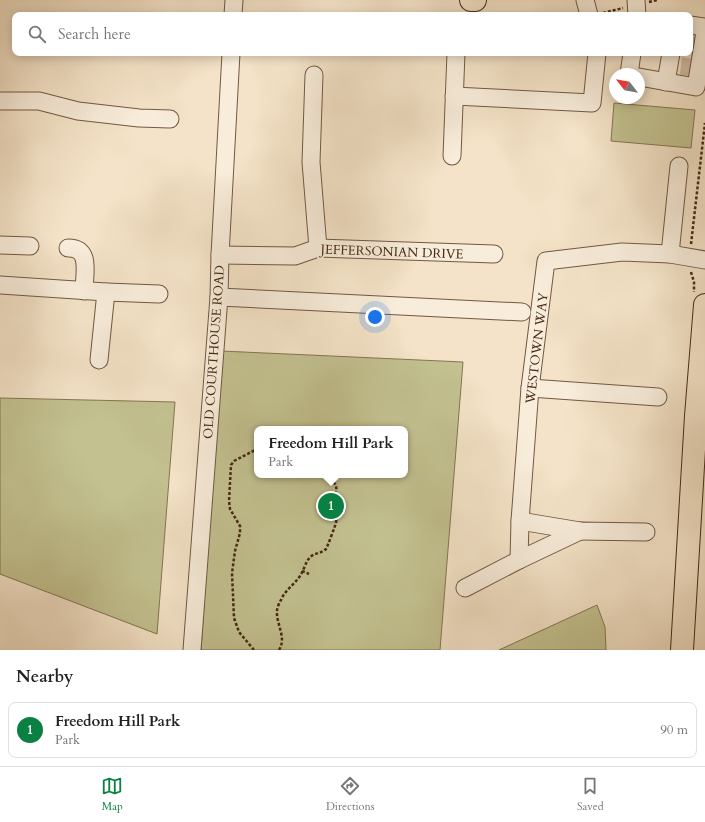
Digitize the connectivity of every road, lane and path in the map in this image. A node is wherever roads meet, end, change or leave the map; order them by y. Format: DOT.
graph roads {
  1 [pos="234,0"];
  2 [pos="471,0"];
  3 [pos="475,0"];
  4 [pos="585,0"];
  5 [pos="636,0"];
  6 [pos="233,12"];
  7 [pos="588,12"];
  8 [pos="637,12"];
  9 [pos="693,28"];
  10 [pos="704,38"];
  11 [pos="231,56"];
  12 [pos="456,56"];
  13 [pos="597,56"];
  14 [pos="632,56"];
  15 [pos="630,68"];
  16 [pos="688,69"];
  17 [pos="314,75"];
  18 [pos="645,78"];
  19 [pos="666,82"];
  20 [pos="454,96"];
  21 [pos="0,100"];
  22 [pos="170,119"];
  23 [pos="705,123"];
  24 [pos="452,156"];
  25 [pos="679,166"];
  26 [pos="0,245"];
  27 [pos="30,246"];
  28 [pos="691,246"];
  29 [pos="68,248"];
  30 [pos="318,248"];
  31 [pos="494,254"];
  32 [pos="670,254"];
  33 [pos="220,255"];
  34 [pos="705,260"];
  35 [pos="0,285"];
  36 [pos="84,291"];
  37 [pos="106,292"];
  38 [pos="159,294"];
  39 [pos="219,297"];
  40 [pos="705,305"];
  41 [pos="522,312"];
  42 [pos="100,360"];
  43 [pos="530,388"];
  44 [pos="658,397"];
  45 [pos="254,451"];
  46 [pos="331,478"];
  47 [pos="520,521"];
  48 [pos="580,531"];
  49 [pos="646,532"];
  50 [pos="519,560"];
  51 [pos="302,571"];
  52 [pos="309,574"];
  53 [pos="465,588"];
  54 [pos="192,650"];
  55 [pos="254,650"];
  56 [pos="279,650"];
  57 [pos="682,650"];
  1 -- 6 [label="street"];
  2 -- 3 [label="main road"];
  4 -- 7 [label="street"];
  5 -- 8 [label="street"];
  9 -- 10 [label="street"];
  10 -- 16 [label="street"];
  11 -- 33 [label="street, OLD COURTHOUSE ROAD"];
  12 -- 20 [label="street"];
  13 -- 20 [label="street"];
  14 -- 15 [label="street"];
  16 -- 19 [label="street"];
  16 -- 19 [label="street"];
  17 -- 30 [label="street"];
  18 -- 19 [label="street"];
  20 -- 24 [label="street"];
  21 -- 22 [label="street"];
  23 -- 28 [label="path"];
  25 -- 32 [label="street"];
  26 -- 27 [label="street"];
  29 -- 36 [label="street"];
  30 -- 31 [label="street, JEFFERSONIAN DRIVE"];
  30 -- 33 [label="street, JEFFERSONIAN DRIVE"];
  32 -- 34 [label="street, WESTOWN WAY"];
  32 -- 43 [label="street, WESTOWN WAY"];
  33 -- 39 [label="street, OLD COURTHOUSE ROAD"];
  35 -- 36 [label="street"];
  36 -- 37 [label="street"];
  37 -- 38 [label="street"];
  37 -- 42 [label="street"];
  39 -- 41 [label="street"];
  39 -- 54 [label="street, OLD COURTHOUSE ROAD"];
  40 -- 57 [label="main road"];
  43 -- 44 [label="street"];
  43 -- 47 [label="street, WESTOWN WAY"];
  45 -- 55 [label="path"];
  46 -- 51 [label="path"];
  47 -- 48 [label="street"];
  47 -- 50 [label="street, WESTOWN WAY"];
  48 -- 49 [label="street"];
  48 -- 50 [label="street"];
  50 -- 53 [label="street"];
  51 -- 52 [label="path"];
  51 -- 56 [label="path"];
}
